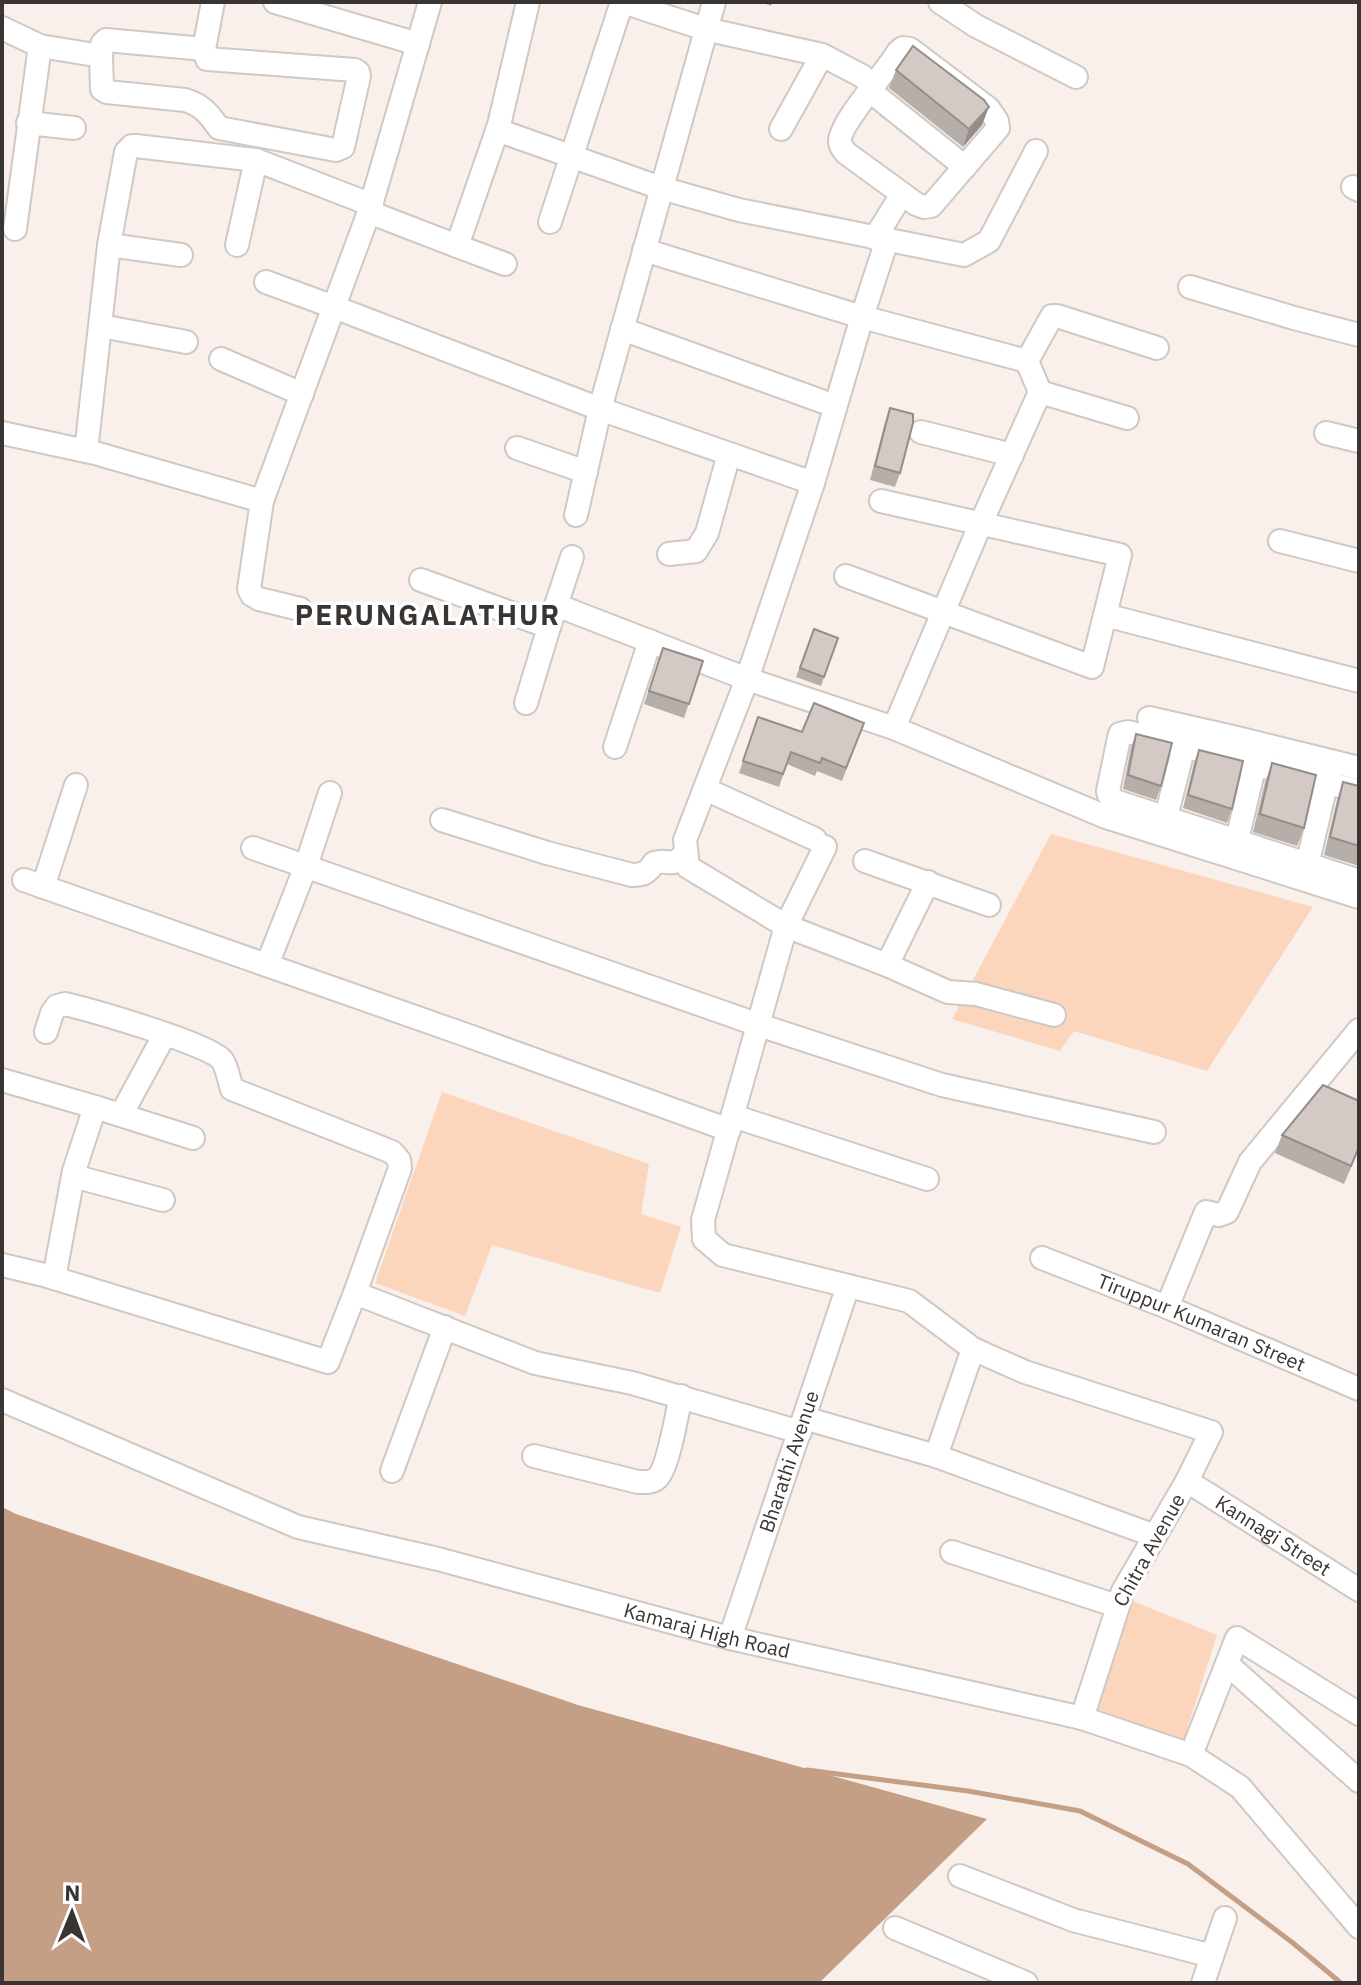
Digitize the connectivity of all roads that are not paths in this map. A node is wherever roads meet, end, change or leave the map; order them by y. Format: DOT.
graph roads {
  1 [pos="213,2"];
  2 [pos="275,2"];
  3 [pos="430,2"];
  4 [pos="528,2"];
  5 [pos="623,2"];
  6 [pos="714,2"];
  7 [pos="940,2"];
  8 [pos="2,28"];
  9 [pos="705,29"];
  10 [pos="418,44"];
  11 [pos="40,46"];
  12 [pos="204,49"];
  13 [pos="822,55"];
  14 [pos="101,56"];
  15 [pos="1076,77"];
  16 [pos="871,88"];
  17 [pos="28,123"];
  18 [pos="74,128"];
  19 [pos="781,129"];
  20 [pos="497,130"];
  21 [pos="1036,151"];
  22 [pos="572,156"];
  23 [pos="256,160"];
  24 [pos="965,167"];
  25 [pos="661,188"];
  26 [pos="902,194"];
  27 [pos="370,209"];
  28 [pos="550,222"];
  29 [pos="15,229"];
  30 [pos="881,239"];
  31 [pos="109,245"];
  32 [pos="237,245"];
  33 [pos="457,246"];
  34 [pos="644,250"];
  35 [pos="181,255"];
  36 [pos="505,264"];
  37 [pos="266,282"];
  38 [pos="1190,287"];
  39 [pos="334,307"];
  40 [pos="862,317"];
  41 [pos="101,326"];
  42 [pos="622,329"];
  43 [pos="1359,335"];
  44 [pos="186,342"];
  45 [pos="1157,348"];
  46 [pos="221,359"];
  47 [pos="1027,361"];
  48 [pos="1040,392"];
  49 [pos="302,394"];
  50 [pos="835,406"];
  51 [pos="600,409"];
  52 [pos="1127,418"];
  53 [pos="921,432"];
  54 [pos="2,433"];
  55 [pos="1326,433"];
  56 [pos="1359,441"];
  57 [pos="517,448"];
  58 [pos="86,451"];
  59 [pos="729,454"];
  60 [pos="1012,455"];
  61 [pos="586,472"];
  62 [pos="813,483"];
  63 [pos="262,501"];
  64 [pos="881,501"];
  65 [pos="576,515"];
  66 [pos="981,523"];
  67 [pos="1280,541"];
  68 [pos="669,554"];
  69 [pos="572,557"];
  70 [pos="1359,561"];
  71 [pos="846,576"];
  72 [pos="421,580"];
  73 [pos="300,609"];
  74 [pos="942,612"];
  75 [pos="1105,615"];
  76 [pos="553,616"];
  77 [pos="650,641"];
  78 [pos="747,679"];
  79 [pos="1359,681"];
  80 [pos="526,703"];
  81 [pos="1149,718"];
  82 [pos="894,728"];
  83 [pos="1184,746"];
  84 [pos="615,747"];
  85 [pos="1255,764"];
  86 [pos="1359,768"];
  87 [pos="1329,772"];
  88 [pos="76,785"];
  89 [pos="705,789"];
  90 [pos="1359,791"];
  91 [pos="330,793"];
  92 [pos="442,820"];
  93 [pos="1162,826"];
  94 [pos="1237,840"];
  95 [pos="253,848"];
  96 [pos="686,852"];
  97 [pos="865,861"];
  98 [pos="306,866"];
  99 [pos="1305,872"];
  100 [pos="1359,881"];
  101 [pos="928,882"];
  102 [pos="1359,897"];
  103 [pos="989,905"];
  104 [pos="786,926"];
  105 [pos="267,965"];
  106 [pos="887,965"];
  107 [pos="1054,1015"];
  108 [pos="759,1025"];
  109 [pos="1359,1030"];
  110 [pos="46,1032"];
  111 [pos="165,1034"];
  112 [pos="2,1080"];
  113 [pos="95,1107"];
  114 [pos="121,1115"];
  115 [pos="731,1123"];
  116 [pos="1154,1132"];
  117 [pos="193,1138"];
  118 [pos="73,1176"];
  119 [pos="927,1179"];
  120 [pos="163,1200"];
  121 [pos="1042,1258"];
  122 [pos="2,1265"];
  123 [pos="54,1278"];
  124 [pos="848,1286"];
  125 [pos="355,1293"];
  126 [pos="1167,1307"];
  127 [pos="445,1327"];
  128 [pos="973,1349"];
  129 [pos="1359,1389"];
  130 [pos="681,1396"];
  131 [pos="2,1400"];
  132 [pos="802,1425"];
  133 [pos="534,1456"];
  134 [pos="936,1456"];
  135 [pos="392,1471"];
  136 [pos="1187,1481"];
  137 [pos="1155,1536"];
  138 [pos="952,1552"];
  139 [pos="1359,1590"];
  140 [pos="1117,1606"];
  141 [pos="730,1638"];
  142 [pos="1227,1664"];
  143 [pos="1359,1714"];
  144 [pos="1082,1718"];
  145 [pos="1191,1755"];
  146 [pos="1359,1781"];
  147 [pos="960,1876"];
  148 [pos="1225,1918"];
  149 [pos="1359,1927"];
  150 [pos="895,1928"];
  151 [pos="1212,1956"];
  152 [pos="1026,1983"];
  153 [pos="1203,1983"];
  1 -- 12 [label="street"];
  2 -- 10 [label="street"];
  3 -- 10 [label="street"];
  4 -- 20 [label="street"];
  5 -- 9 [label="street"];
  5 -- 22 [label="street"];
  6 -- 9 [label="street"];
  7 -- 15 [label="street"];
  8 -- 11 [label="street"];
  9 -- 13 [label="street"];
  9 -- 25 [label="street"];
  10 -- 27 [label="street"];
  11 -- 14 [label="street"];
  11 -- 17 [label="street"];
  12 -- 14 [label="street"];
  12 -- 14 [label="street"];
  13 -- 16 [label="street"];
  13 -- 19 [label="street"];
  16 -- 24 [label="street"];
  16 -- 24 [label="street"];
  16 -- 26 [label="street"];
  17 -- 18 [label="street"];
  17 -- 29 [label="street"];
  20 -- 22 [label="street"];
  20 -- 33 [label="street"];
  21 -- 30 [label="street"];
  22 -- 25 [label="street"];
  22 -- 28 [label="street"];
  23 -- 27 [label="street"];
  23 -- 31 [label="street"];
  23 -- 32 [label="street"];
  24 -- 26 [label="street"];
  25 -- 30 [label="street"];
  25 -- 34 [label="street"];
  26 -- 30 [label="street"];
  27 -- 33 [label="street"];
  27 -- 39 [label="street"];
  30 -- 40 [label="street"];
  31 -- 35 [label="street"];
  31 -- 41 [label="street"];
  33 -- 36 [label="street"];
  34 -- 40 [label="street"];
  34 -- 42 [label="street"];
  37 -- 39 [label="street"];
  38 -- 43 [label="street"];
  39 -- 49 [label="street"];
  39 -- 51 [label="street"];
  40 -- 47 [label="street"];
  40 -- 50 [label="street"];
  41 -- 44 [label="street"];
  41 -- 58 [label="street"];
  42 -- 50 [label="street"];
  42 -- 51 [label="street"];
  45 -- 47 [label="street"];
  46 -- 49 [label="street"];
  47 -- 48 [label="street"];
  48 -- 52 [label="street"];
  48 -- 60 [label="street"];
  49 -- 63 [label="street"];
  50 -- 62 [label="street"];
  51 -- 59 [label="street"];
  51 -- 61 [label="street"];
  53 -- 60 [label="street"];
  54 -- 58 [label="street"];
  55 -- 56 [label="street"];
  57 -- 61 [label="street"];
  58 -- 63 [label="street"];
  59 -- 62 [label="street"];
  59 -- 68 [label="street"];
  60 -- 66 [label="street"];
  61 -- 65 [label="street"];
  62 -- 78 [label="street"];
  63 -- 73 [label="street"];
  64 -- 66 [label="street"];
  66 -- 74 [label="street"];
  66 -- 75 [label="street"];
  67 -- 70 [label="street"];
  69 -- 76 [label="street"];
  71 -- 74 [label="street"];
  72 -- 76 [label="street"];
  74 -- 75 [label="street"];
  74 -- 82 [label="street"];
  75 -- 79 [label="street"];
  76 -- 77 [label="street"];
  76 -- 80 [label="street"];
  77 -- 78 [label="street"];
  77 -- 84 [label="street"];
  78 -- 82 [label="street"];
  78 -- 89 [label="street"];
  81 -- 87 [label="street"];
  82 -- 93 [label="street"];
  83 -- 85 [label="street"];
  83 -- 93 [label="street"];
  83 -- 93 [label="street"];
  85 -- 87 [label="street"];
  85 -- 94 [label="street"];
  86 -- 87 [label="street"];
  87 -- 90 [label="street"];
  87 -- 99 [label="street"];
  88 -- 105 [label="street"];
  89 -- 96 [label="street"];
  89 -- 104 [label="street"];
  91 -- 98 [label="street"];
  92 -- 96 [label="street"];
  93 -- 94 [label="street"];
  93 -- 99 [label="street"];
  94 -- 99 [label="street"];
  95 -- 98 [label="street"];
  96 -- 104 [label="street"];
  97 -- 101 [label="street"];
  98 -- 105 [label="street"];
  98 -- 108 [label="street"];
  99 -- 100 [label="street"];
  99 -- 102 [label="street"];
  101 -- 103 [label="street"];
  101 -- 106 [label="street"];
  104 -- 106 [label="street"];
  104 -- 108 [label="street"];
  105 -- 115 [label="street"];
  106 -- 107 [label="street"];
  108 -- 115 [label="street"];
  108 -- 116 [label="street"];
  109 -- 126 [label="street"];
  110 -- 111 [label="street"];
  111 -- 114 [label="street"];
  111 -- 125 [label="street"];
  112 -- 113 [label="street"];
  113 -- 114 [label="street"];
  113 -- 118 [label="street"];
  114 -- 117 [label="street"];
  115 -- 119 [label="street"];
  115 -- 124 [label="street"];
  118 -- 120 [label="street"];
  118 -- 123 [label="street"];
  121 -- 126 [label="street, Tiruppur Kumaran Street"];
  122 -- 123 [label="street"];
  123 -- 125 [label="street"];
  124 -- 128 [label="street"];
  124 -- 132 [label="street, Bharathi Avenue"];
  125 -- 127 [label="street"];
  126 -- 129 [label="street, Tiruppur Kumaran Street"];
  127 -- 130 [label="street"];
  127 -- 135 [label="street"];
  128 -- 134 [label="street"];
  128 -- 136 [label="street, Chitra Avenue"];
  130 -- 132 [label="street"];
  130 -- 133 [label="street"];
  131 -- 141 [label="street, Kamaraj High Road"];
  132 -- 134 [label="street"];
  132 -- 141 [label="street, Bharathi Avenue"];
  134 -- 137 [label="street"];
  136 -- 137 [label="street, Chitra Avenue"];
  136 -- 139 [label="street, Kannagi Street"];
  137 -- 140 [label="street, Chitra Avenue"];
  138 -- 140 [label="street"];
  140 -- 144 [label="street, Chitra Avenue"];
  141 -- 144 [label="street, Kamaraj High Road"];
  142 -- 143 [label="street"];
  142 -- 145 [label="street"];
  142 -- 146 [label="street"];
  144 -- 145 [label="street, Kamaraj High Road"];
  145 -- 149 [label="street, Kamaraj High Road"];
  147 -- 151 [label="street"];
  148 -- 151 [label="street"];
  150 -- 152 [label="street"];
  151 -- 153 [label="street"];
}
